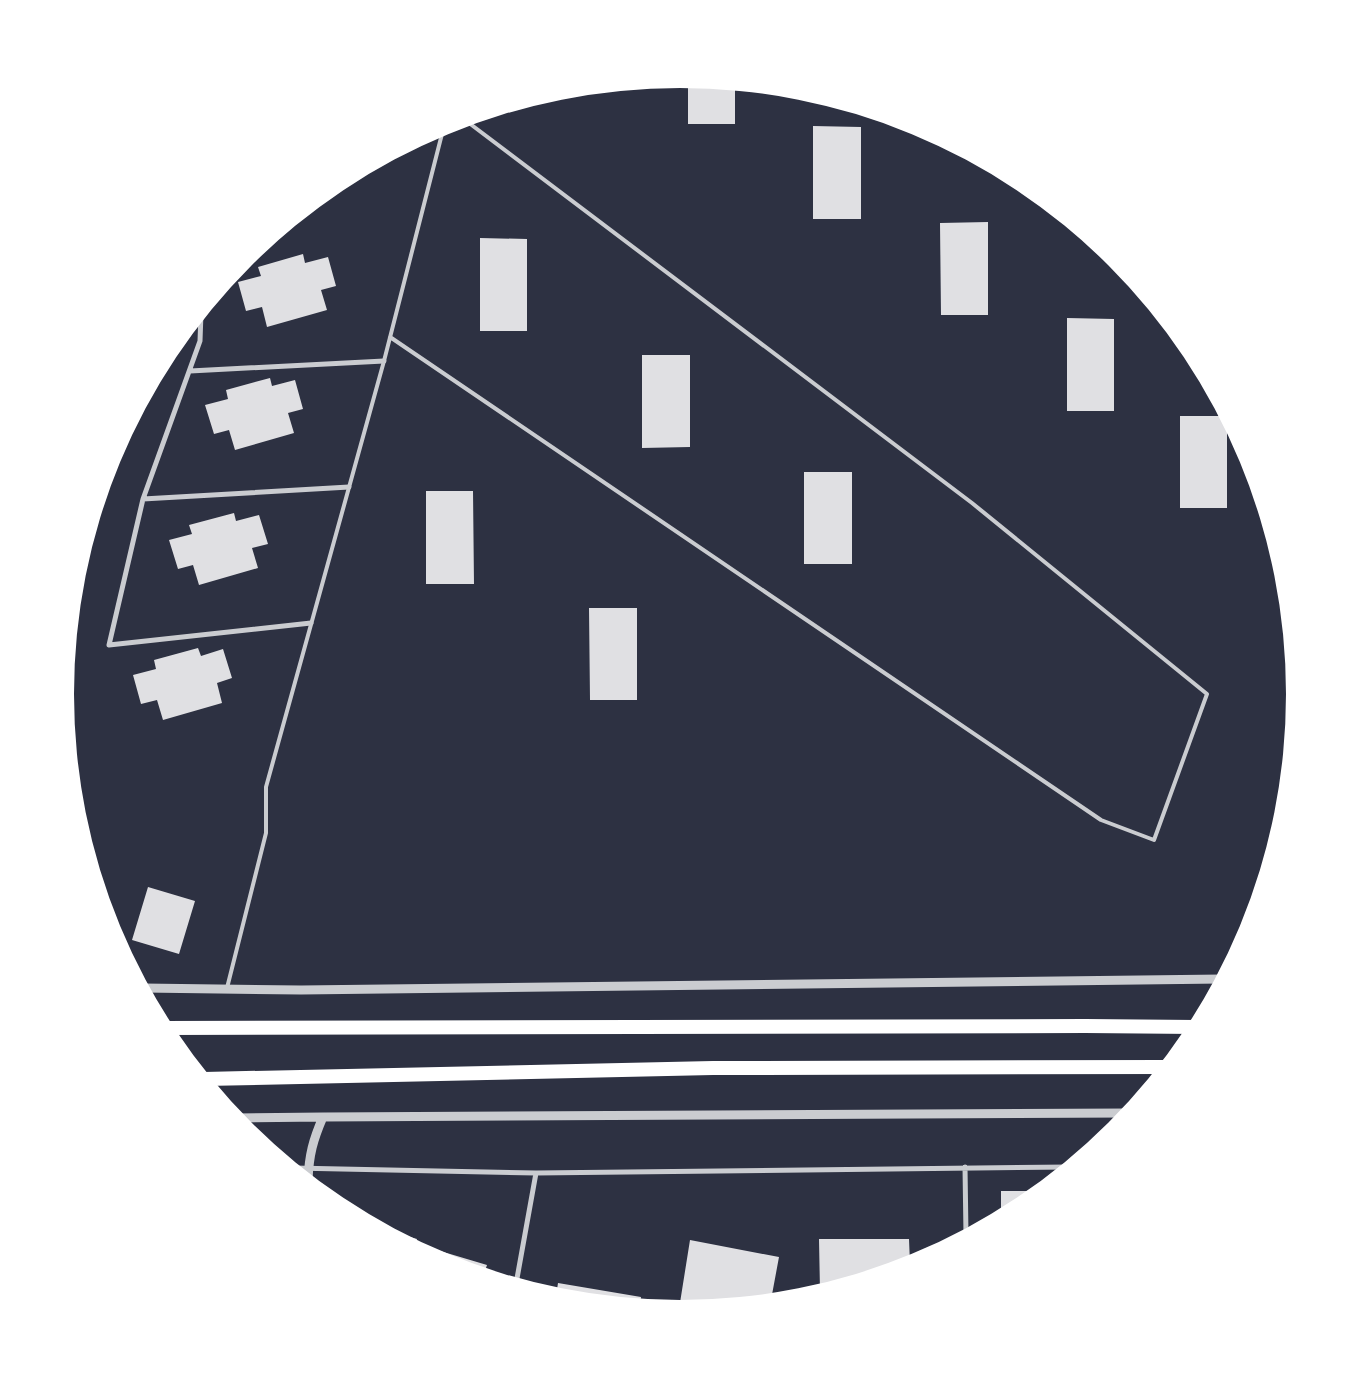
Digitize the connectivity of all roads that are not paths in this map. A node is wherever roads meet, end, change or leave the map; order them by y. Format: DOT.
graph roads {
  1 [pos="472,125"];
  2 [pos="441,137"];
  3 [pos="201,323"];
  4 [pos="390,338"];
  5 [pos="384,361"];
  6 [pos="190,370"];
  7 [pos="349,487"];
  8 [pos="143,499"];
  9 [pos="311,623"];
  10 [pos="1215,979"];
  11 [pos="150,988"];
  12 [pos="226,989"];
  13 [pos="1187,1027"];
  14 [pos="174,1028"];
  15 [pos="1158,1067"];
  16 [pos="212,1079"];
  17 [pos="1118,1113"];
  18 [pos="323,1116"];
  19 [pos="246,1118"];
  20 [pos="1060,1166"];
  21 [pos="302,1167"];
  22 [pos="308,1167"];
  23 [pos="965,1167"];
  24 [pos="308,1173"];
  25 [pos="536,1173"];
  26 [pos="966,1228"];
  27 [pos="517,1278"];
  1 -- 4 [label="lane"];
  2 -- 4 [label="lane"];
  3 -- 6 [label="street"];
  4 -- 5 [label="lane"];
  5 -- 6 [label="street"];
  5 -- 7 [label="lane"];
  6 -- 8 [label="street"];
  7 -- 8 [label="street"];
  7 -- 9 [label="lane"];
  8 -- 9 [label="street"];
  9 -- 12 [label="lane"];
  10 -- 12 [label="street"];
  11 -- 12 [label="street"];
  13 -- 14 [label="highway"];
  15 -- 16 [label="highway"];
  17 -- 18 [label="street"];
  18 -- 19 [label="street"];
  18 -- 22 [label="street"];
  20 -- 23 [label="street"];
  21 -- 22 [label="street"];
  22 -- 24 [label="street"];
  22 -- 25 [label="street"];
  23 -- 25 [label="street"];
  23 -- 26 [label="street"];
  25 -- 27 [label="street"];
}
